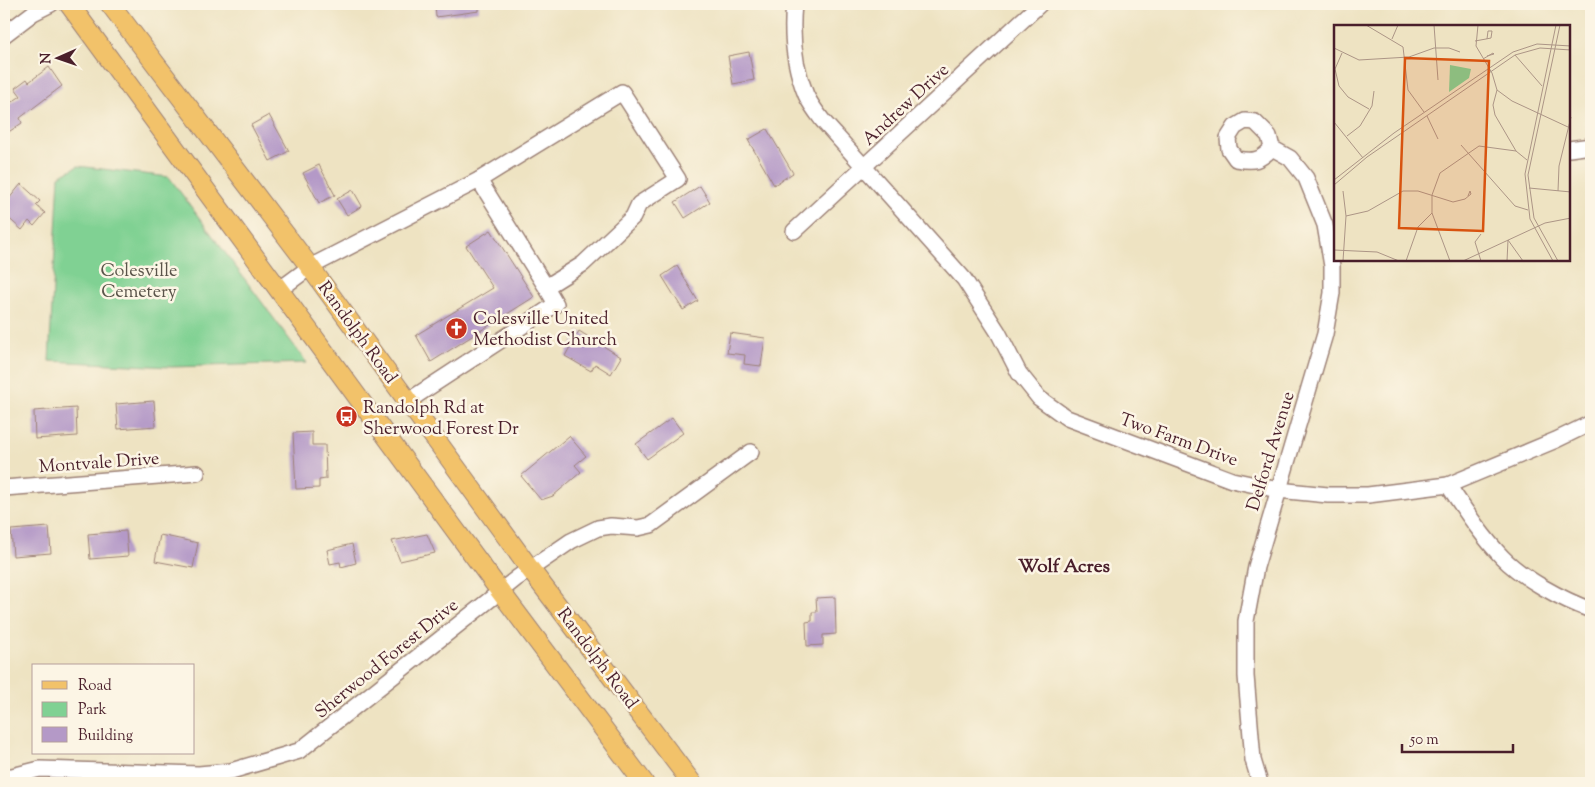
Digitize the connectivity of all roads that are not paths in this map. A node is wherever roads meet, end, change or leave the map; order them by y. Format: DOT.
graph roads {
  1 [pos="52,4"];
  2 [pos="69,4"];
  3 [pos="110,4"];
  4 [pos="794,4"];
  5 [pos="1040,4"];
  6 [pos="4,35"];
  7 [pos="1591,146"];
  8 [pos="1272,148"];
  9 [pos="1570,149"];
  10 [pos="864,168"];
  11 [pos="479,180"];
  12 [pos="794,231"];
  13 [pos="310,267"];
  14 [pos="546,287"];
  15 [pos="279,290"];
  16 [pos="408,401"];
  17 [pos="1591,423"];
  18 [pos="751,452"];
  19 [pos="196,473"];
  20 [pos="1448,485"];
  21 [pos="4,488"];
  22 [pos="1278,490"];
  23 [pos="530,569"];
  24 [pos="500,591"];
  25 [pos="1591,610"];
  26 [pos="4,778"];
  27 [pos="644,783"];
  28 [pos="692,783"];
  29 [pos="1260,783"];
  1 -- 6 [label="street"];
  2 -- 15 [label="main road"];
  3 -- 13 [label="main road, Randolph Road"];
  4 -- 10 [label="street, Two Farm Drive"];
  5 -- 10 [label="street, Andrew Drive"];
  7 -- 9 [label="street"];
  8 -- 22 [label="street, Delford Avenue"];
  10 -- 12 [label="street, Andrew Drive"];
  10 -- 22 [label="street, Two Farm Drive"];
  11 -- 13 [label="street"];
  11 -- 14 [label="street"];
  11 -- 14 [label="street"];
  13 -- 15 [label="street"];
  13 -- 16 [label="main road, Randolph Road"];
  14 -- 16 [label="street"];
  15 -- 24 [label="main road"];
  16 -- 23 [label="main road, Randolph Road"];
  17 -- 20 [label="street, Two Farm Drive"];
  18 -- 23 [label="street, Sherwood Forest Drive"];
  19 -- 21 [label="street, Montvale Drive"];
  20 -- 22 [label="street, Two Farm Drive"];
  20 -- 25 [label="street"];
  22 -- 29 [label="street, Delford Avenue"];
  23 -- 24 [label="street, Sherwood Forest Drive"];
  23 -- 28 [label="main road, Randolph Road"];
  24 -- 26 [label="street, Sherwood Forest Drive"];
  24 -- 27 [label="main road"];
}
